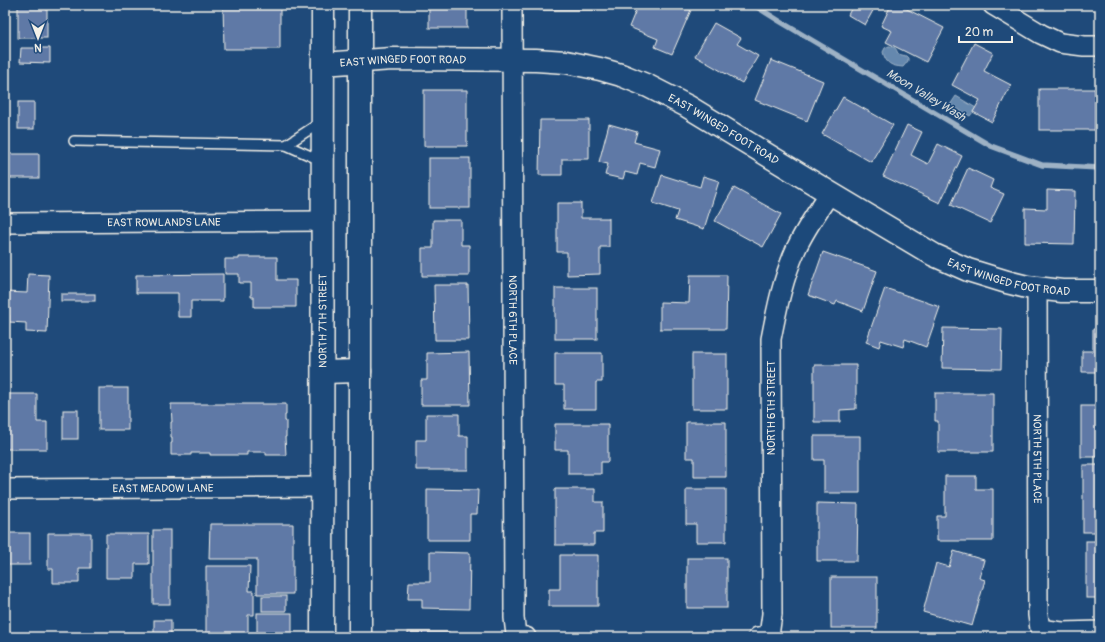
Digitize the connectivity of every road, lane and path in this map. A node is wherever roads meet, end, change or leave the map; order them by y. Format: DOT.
graph roads {
  1 [pos="323,5"];
  2 [pos="360,5"];
  3 [pos="512,5"];
  4 [pos="993,5"];
  5 [pos="1100,46"];
  6 [pos="512,59"];
  7 [pos="360,62"];
  8 [pos="323,64"];
  9 [pos="322,121"];
  10 [pos="74,142"];
  11 [pos="286,145"];
  12 [pos="322,161"];
  13 [pos="830,193"];
  14 [pos="322,221"];
  15 [pos="5,223"];
  16 [pos="1037,288"];
  17 [pos="1100,291"];
  18 [pos="360,371"];
  19 [pos="323,372"];
  20 [pos="322,487"];
  21 [pos="5,490"];
  22 [pos="1100,631"];
  23 [pos="521,636"];
  24 [pos="322,637"];
  25 [pos="360,637"];
  26 [pos="764,637"];
  1 -- 8 [label="main road, NORTH 7TH STREET"];
  2 -- 7 [label="main road"];
  3 -- 6 [label="street, NORTH 6TH PLACE"];
  4 -- 5 [label="street"];
  6 -- 7 [label="main road, EAST WINGED FOOT ROAD"];
  6 -- 13 [label="main road, EAST WINGED FOOT ROAD"];
  6 -- 23 [label="street, NORTH 6TH PLACE"];
  7 -- 8 [label="main road, EAST WINGED FOOT ROAD"];
  7 -- 18 [label="main road"];
  8 -- 9 [label="main road, NORTH 7TH STREET"];
  9 -- 11 [label="lane"];
  9 -- 12 [label="main road, NORTH 7TH STREET"];
  10 -- 11 [label="lane"];
  11 -- 12 [label="lane"];
  12 -- 14 [label="main road, NORTH 7TH STREET"];
  13 -- 16 [label="main road, EAST WINGED FOOT ROAD"];
  13 -- 26 [label="street, NORTH 6TH STREET"];
  14 -- 15 [label="street, EAST ROWLANDS LANE"];
  14 -- 19 [label="main road, NORTH 7TH STREET"];
  16 -- 17 [label="main road, EAST WINGED FOOT ROAD"];
  16 -- 22 [label="street, NORTH 5TH PLACE"];
  18 -- 19 [label="main road"];
  18 -- 25 [label="main road"];
  19 -- 20 [label="main road, NORTH 7TH STREET"];
  20 -- 21 [label="street, EAST MEADOW LANE"];
  20 -- 24 [label="main road, NORTH 7TH STREET"];
}
